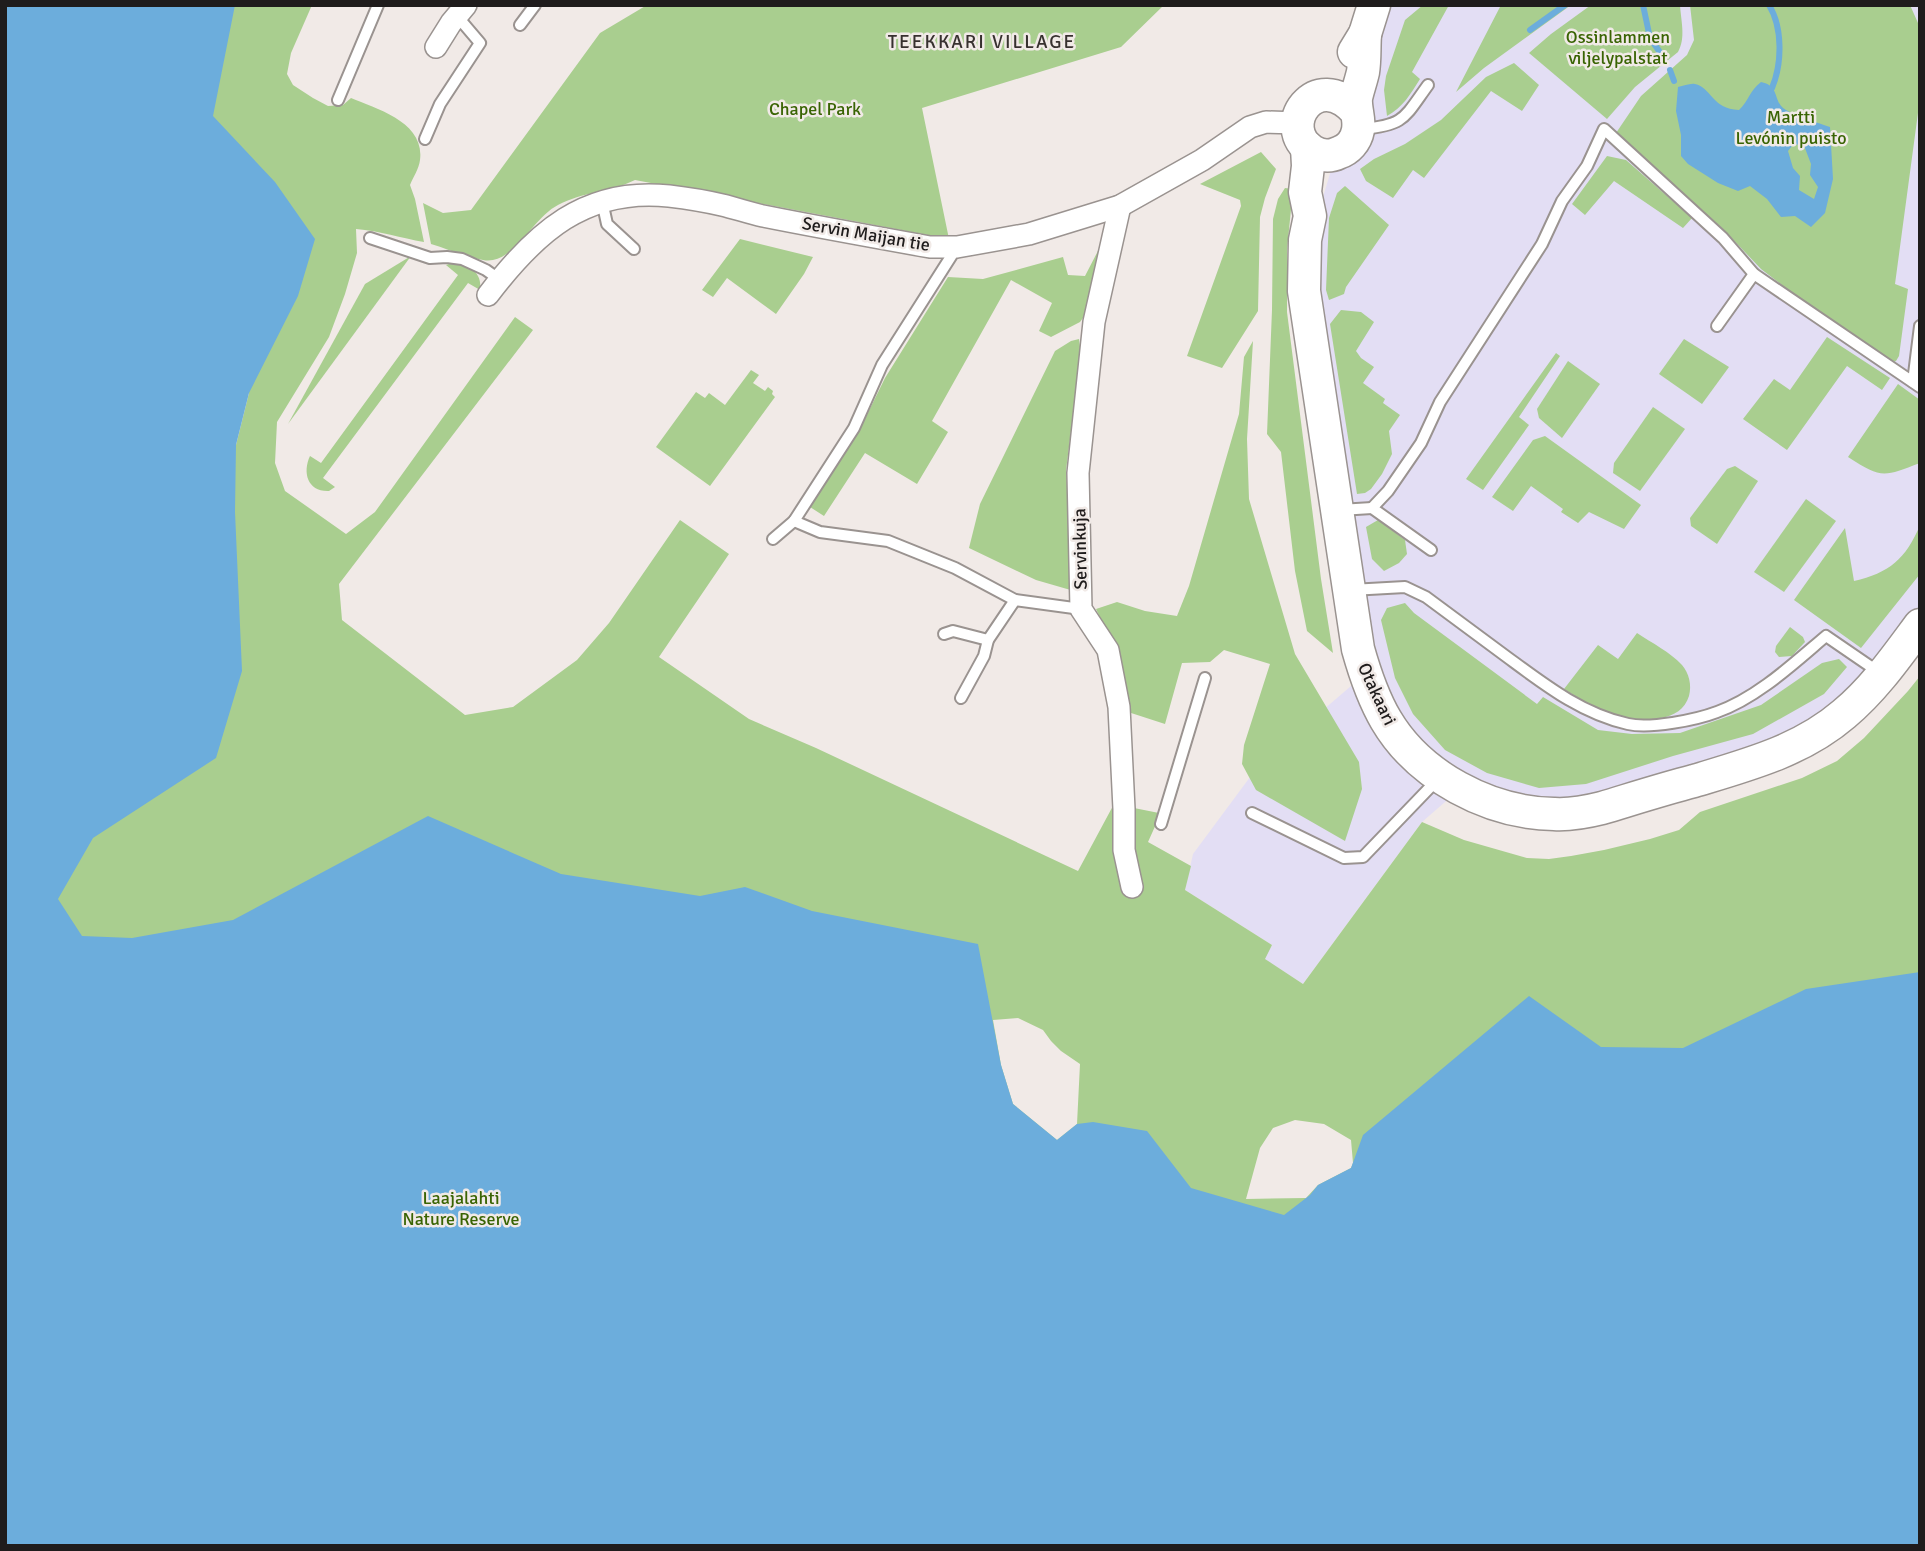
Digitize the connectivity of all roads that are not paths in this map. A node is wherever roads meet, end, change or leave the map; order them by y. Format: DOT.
graph roads {
  1 [pos="379,5"];
  2 [pos="535,5"];
  3 [pos="461,11"];
  4 [pos="1370,20"];
  5 [pos="520,25"];
  6 [pos="436,47"];
  7 [pos="1427,85"];
  8 [pos="1324,95"];
  9 [pos="338,100"];
  10 [pos="1357,120"];
  11 [pos="1302,135"];
  12 [pos="425,139"];
  13 [pos="1338,154"];
  14 [pos="602,201"];
  15 [pos="1120,206"];
  16 [pos="1310,216"];
  17 [pos="370,238"];
  18 [pos="957,247"];
  19 [pos="634,249"];
  20 [pos="1754,274"];
  21 [pos="494,287"];
  22 [pos="1717,326"];
  23 [pos="1920,326"];
  24 [pos="1916,385"];
  25 [pos="1372,508"];
  26 [pos="1337,510"];
  27 [pos="794,520"];
  28 [pos="773,539"];
  29 [pos="1432,550"];
  30 [pos="1348,590"];
  31 [pos="1016,600"];
  32 [pos="1081,609"];
  33 [pos="1920,625"];
  34 [pos="944,634"];
  35 [pos="988,640"];
  36 [pos="1882,675"];
  37 [pos="1205,678"];
  38 [pos="961,698"];
  39 [pos="1441,777"];
  40 [pos="1252,813"];
  41 [pos="1161,824"];
  42 [pos="1132,887"];
  1 -- 9 [label="lane"];
  2 -- 5 [label="lane"];
  3 -- 6 [label="street"];
  3 -- 12 [label="lane"];
  4 -- 8 [label="street"];
  4 -- 10 [label="street"];
  7 -- 10 [label="lane"];
  8 -- 10 [label="street"];
  8 -- 11 [label="street"];
  10 -- 13 [label="street"];
  11 -- 13 [label="street"];
  11 -- 15 [label="street, Servin Maijan tie"];
  11 -- 16 [label="street, Otakaari"];
  13 -- 16 [label="street, Otakaari"];
  14 -- 18 [label="street, Servin Maijan tie"];
  14 -- 19 [label="lane"];
  14 -- 21 [label="street, Servin Maijan tie"];
  15 -- 18 [label="street, Servin Maijan tie"];
  15 -- 32 [label="street, Servinkuja"];
  16 -- 26 [label="street, Otakaari"];
  17 -- 21 [label="lane"];
  18 -- 27 [label="lane"];
  20 -- 22 [label="lane"];
  20 -- 24 [label="lane"];
  20 -- 25 [label="lane"];
  23 -- 24 [label="lane"];
  25 -- 26 [label="lane"];
  25 -- 29 [label="lane"];
  26 -- 30 [label="street, Otakaari"];
  27 -- 28 [label="lane"];
  27 -- 31 [label="lane"];
  30 -- 36 [label="lane"];
  30 -- 39 [label="street, Otakaari"];
  31 -- 32 [label="lane"];
  31 -- 35 [label="lane"];
  32 -- 42 [label="street, Servinkuja"];
  33 -- 36 [label="street, Otakaari"];
  34 -- 35 [label="lane"];
  35 -- 38 [label="lane"];
  36 -- 39 [label="street, Otakaari"];
  37 -- 41 [label="lane"];
  39 -- 40 [label="lane"];
}
